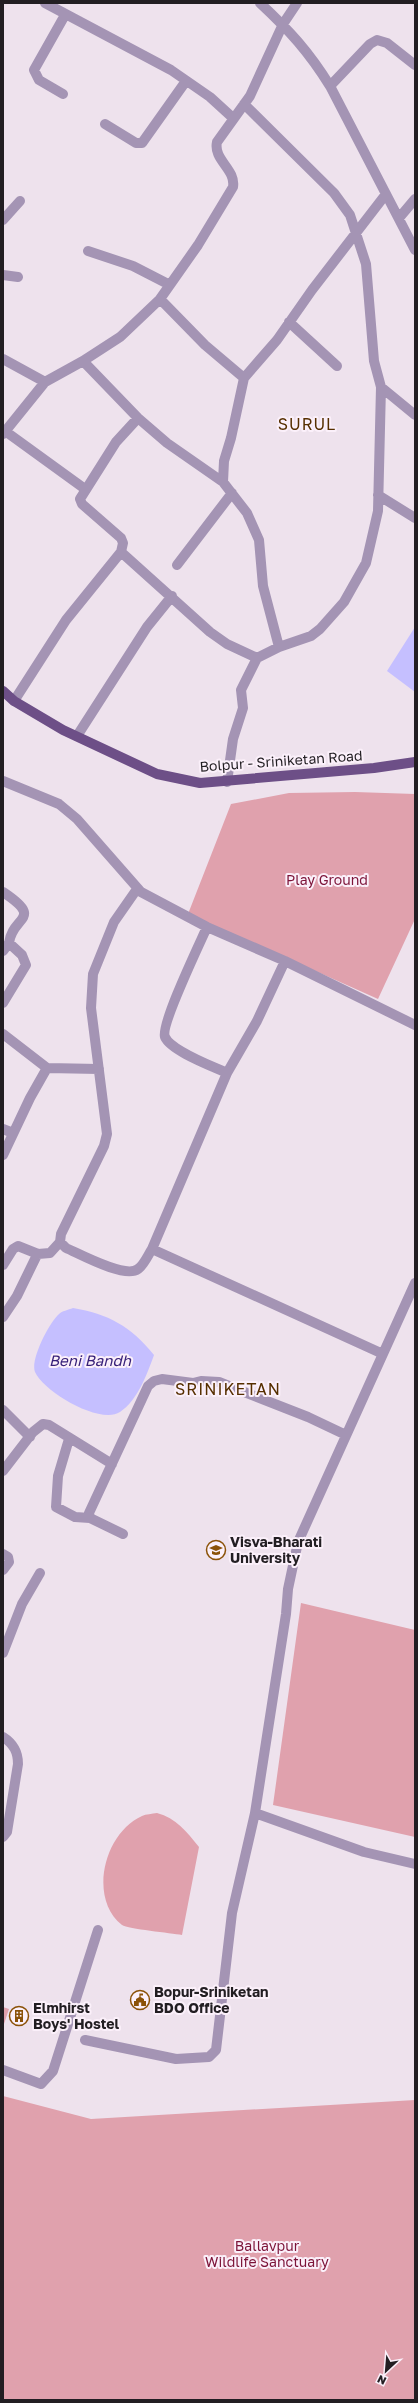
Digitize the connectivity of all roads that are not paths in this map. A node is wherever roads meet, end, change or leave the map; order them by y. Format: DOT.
graph roads {
  1 [pos="45,3"];
  2 [pos="260,3"];
  3 [pos="297,3"];
  4 [pos="65,15"];
  5 [pos="282,24"];
  6 [pos="415,65"];
  7 [pos="186,81"];
  8 [pos="330,86"];
  9 [pos="63,94"];
  10 [pos="244,104"];
  11 [pos="233,118"];
  12 [pos="105,124"];
  13 [pos="386,194"];
  14 [pos="415,199"];
  15 [pos="20,200"];
  16 [pos="399,218"];
  17 [pos="3,220"];
  18 [pos="357,230"];
  19 [pos="415,250"];
  20 [pos="88,251"];
  21 [pos="3,275"];
  22 [pos="18,276"];
  23 [pos="170,285"];
  24 [pos="160,299"];
  25 [pos="290,322"];
  26 [pos="3,359"];
  27 [pos="83,361"];
  28 [pos="337,366"];
  29 [pos="244,378"];
  30 [pos="45,382"];
  31 [pos="381,387"];
  32 [pos="415,415"];
  33 [pos="138,418"];
  34 [pos="4,433"];
  35 [pos="223,482"];
  36 [pos="86,489"];
  37 [pos="232,494"];
  38 [pos="378,495"];
  39 [pos="415,518"];
  40 [pos="121,552"];
  41 [pos="177,565"];
  42 [pos="172,596"];
  43 [pos="279,647"];
  44 [pos="257,658"];
  45 [pos="3,691"];
  46 [pos="14,701"];
  47 [pos="77,736"];
  48 [pos="415,762"];
  49 [pos="3,781"];
  50 [pos="227,782"];
  51 [pos="137,889"];
  52 [pos="3,892"];
  53 [pos="207,927"];
  54 [pos="6,947"];
  55 [pos="284,961"];
  56 [pos="3,1003"];
  57 [pos="415,1025"];
  58 [pos="3,1034"];
  59 [pos="47,1068"];
  60 [pos="99,1069"];
  61 [pos="227,1074"];
  62 [pos="3,1129"];
  63 [pos="13,1133"];
  64 [pos="3,1155"];
  65 [pos="60,1242"];
  66 [pos="152,1249"];
  67 [pos="38,1254"];
  68 [pos="3,1265"];
  69 [pos="415,1283"];
  70 [pos="3,1317"];
  71 [pos="383,1354"];
  72 [pos="3,1410"];
  73 [pos="346,1435"];
  74 [pos="30,1437"];
  75 [pos="69,1439"];
  76 [pos="112,1464"];
  77 [pos="3,1471"];
  78 [pos="90,1518"];
  79 [pos="123,1534"];
  80 [pos="3,1554"];
  81 [pos="3,1570"];
  82 [pos="40,1573"];
  83 [pos="3,1653"];
  84 [pos="3,1737"];
  85 [pos="255,1813"];
  86 [pos="3,1837"];
  87 [pos="415,1864"];
  88 [pos="98,1930"];
  89 [pos="84,2040"];
  90 [pos="3,2070"];
  1 -- 4 [label="street"];
  2 -- 5 [label="street"];
  3 -- 5 [label="street"];
  4 -- 7 [label="street"];
  4 -- 9 [label="street"];
  5 -- 8 [label="street"];
  5 -- 10 [label="street"];
  6 -- 8 [label="street"];
  7 -- 11 [label="street"];
  7 -- 12 [label="street"];
  8 -- 13 [label="street"];
  10 -- 11 [label="street"];
  10 -- 18 [label="street"];
  11 -- 23 [label="street"];
  13 -- 16 [label="street"];
  13 -- 18 [label="street"];
  14 -- 16 [label="street"];
  15 -- 17 [label="street"];
  16 -- 19 [label="street"];
  18 -- 25 [label="street"];
  18 -- 31 [label="street"];
  20 -- 23 [label="street"];
  21 -- 22 [label="street"];
  23 -- 24 [label="street"];
  24 -- 27 [label="street"];
  24 -- 29 [label="street"];
  25 -- 28 [label="street"];
  25 -- 29 [label="street"];
  26 -- 30 [label="street"];
  27 -- 30 [label="street"];
  27 -- 33 [label="street"];
  29 -- 35 [label="street"];
  30 -- 34 [label="street"];
  31 -- 32 [label="street"];
  31 -- 38 [label="street"];
  33 -- 35 [label="street"];
  33 -- 36 [label="street"];
  34 -- 36 [label="street"];
  35 -- 37 [label="street"];
  36 -- 40 [label="street"];
  37 -- 41 [label="street"];
  37 -- 43 [label="street"];
  38 -- 39 [label="street"];
  38 -- 43 [label="street"];
  40 -- 42 [label="street"];
  40 -- 46 [label="street"];
  42 -- 44 [label="street"];
  42 -- 47 [label="street"];
  43 -- 44 [label="street"];
  44 -- 50 [label="street"];
  45 -- 46 [label="main road, Bolpur - Sriniketan Road"];
  46 -- 47 [label="main road, Bolpur - Sriniketan Road"];
  47 -- 50 [label="main road, Bolpur - Sriniketan Road"];
  48 -- 50 [label="main road, Bolpur - Sriniketan Road"];
  49 -- 51 [label="street"];
  51 -- 53 [label="street"];
  51 -- 60 [label="street"];
  52 -- 54 [label="street"];
  53 -- 55 [label="street"];
  53 -- 61 [label="street"];
  54 -- 56 [label="street"];
  55 -- 57 [label="street"];
  55 -- 61 [label="street"];
  58 -- 59 [label="street"];
  59 -- 60 [label="street"];
  59 -- 63 [label="street"];
  60 -- 65 [label="street"];
  61 -- 66 [label="street"];
  62 -- 63 [label="street"];
  63 -- 64 [label="street"];
  65 -- 66 [label="street"];
  65 -- 67 [label="street"];
  66 -- 71 [label="street"];
  67 -- 68 [label="street"];
  67 -- 70 [label="street"];
  69 -- 71 [label="street"];
  71 -- 73 [label="street"];
  72 -- 74 [label="street"];
  73 -- 76 [label="street"];
  73 -- 85 [label="street"];
  74 -- 75 [label="street"];
  74 -- 77 [label="street"];
  75 -- 76 [label="street"];
  75 -- 78 [label="street"];
  76 -- 78 [label="street"];
  78 -- 79 [label="street"];
  80 -- 81 [label="street"];
  82 -- 83 [label="street"];
  84 -- 86 [label="street"];
  85 -- 87 [label="street"];
  85 -- 89 [label="street"];
  88 -- 90 [label="street"];
}
